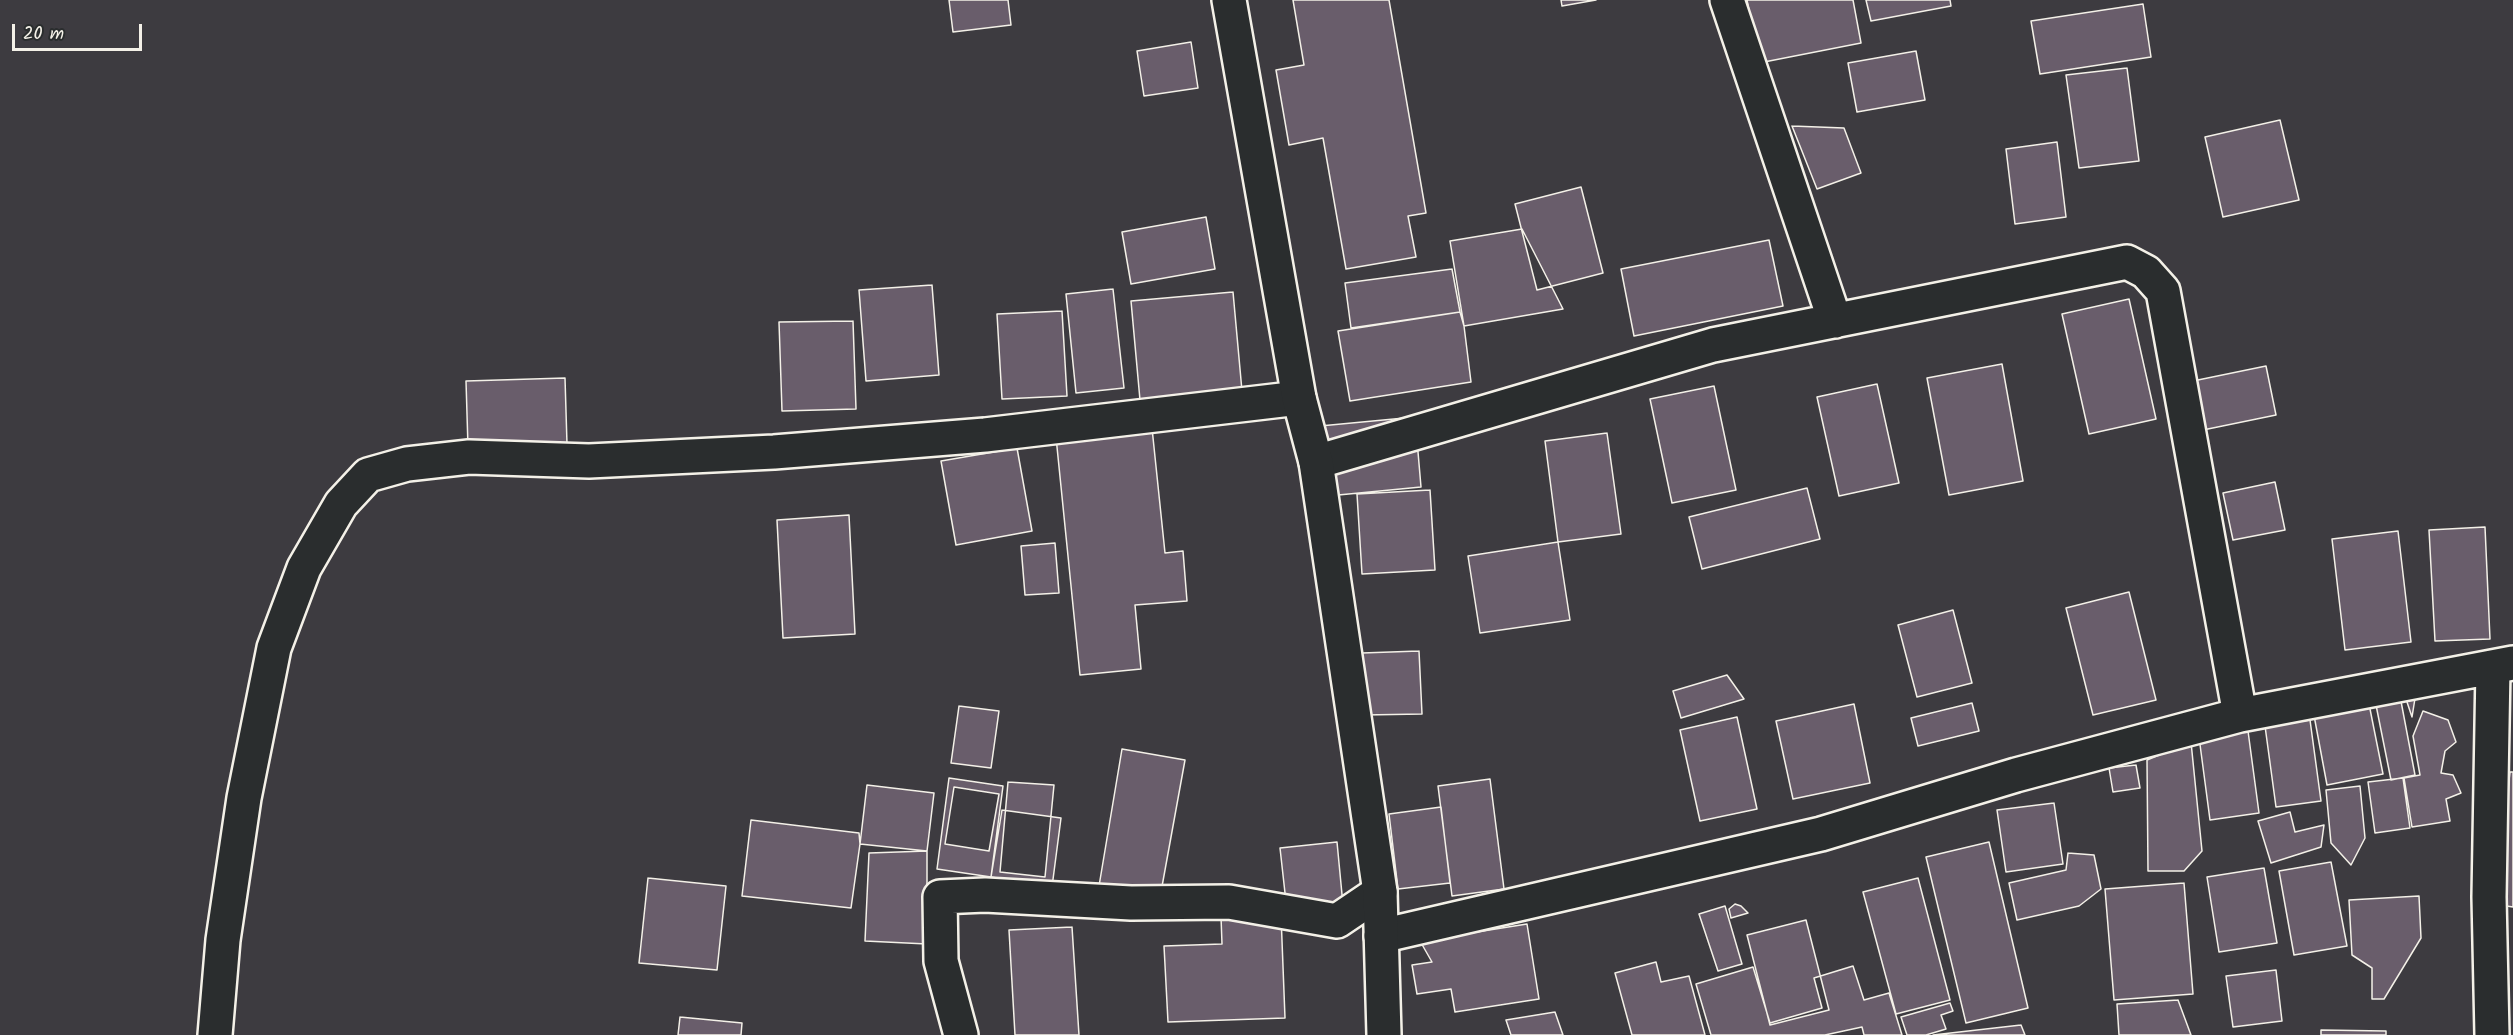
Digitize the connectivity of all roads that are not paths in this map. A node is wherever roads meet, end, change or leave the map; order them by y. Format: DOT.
graph roads {
  1 [pos="1229,0"];
  2 [pos="1726,0"];
  3 [pos="1834,321"];
  4 [pos="1299,398"];
  5 [pos="1316,462"];
  6 [pos="2503,666"];
  7 [pos="2240,715"];
  8 [pos="1380,892"];
  9 [pos="1381,936"];
  10 [pos="215,1035"];
  11 [pos="961,1035"];
  12 [pos="1384,1035"];
  13 [pos="2492,1035"];
  1 -- 4 [label="street"];
  2 -- 3 [label="street"];
  3 -- 5 [label="street"];
  3 -- 7 [label="street"];
  4 -- 5 [label="street"];
  4 -- 10 [label="street"];
  5 -- 8 [label="street"];
  6 -- 7 [label="street"];
  6 -- 13 [label="street"];
  7 -- 9 [label="street"];
  8 -- 9 [label="street"];
  8 -- 11 [label="street"];
  9 -- 12 [label="street"];
}
